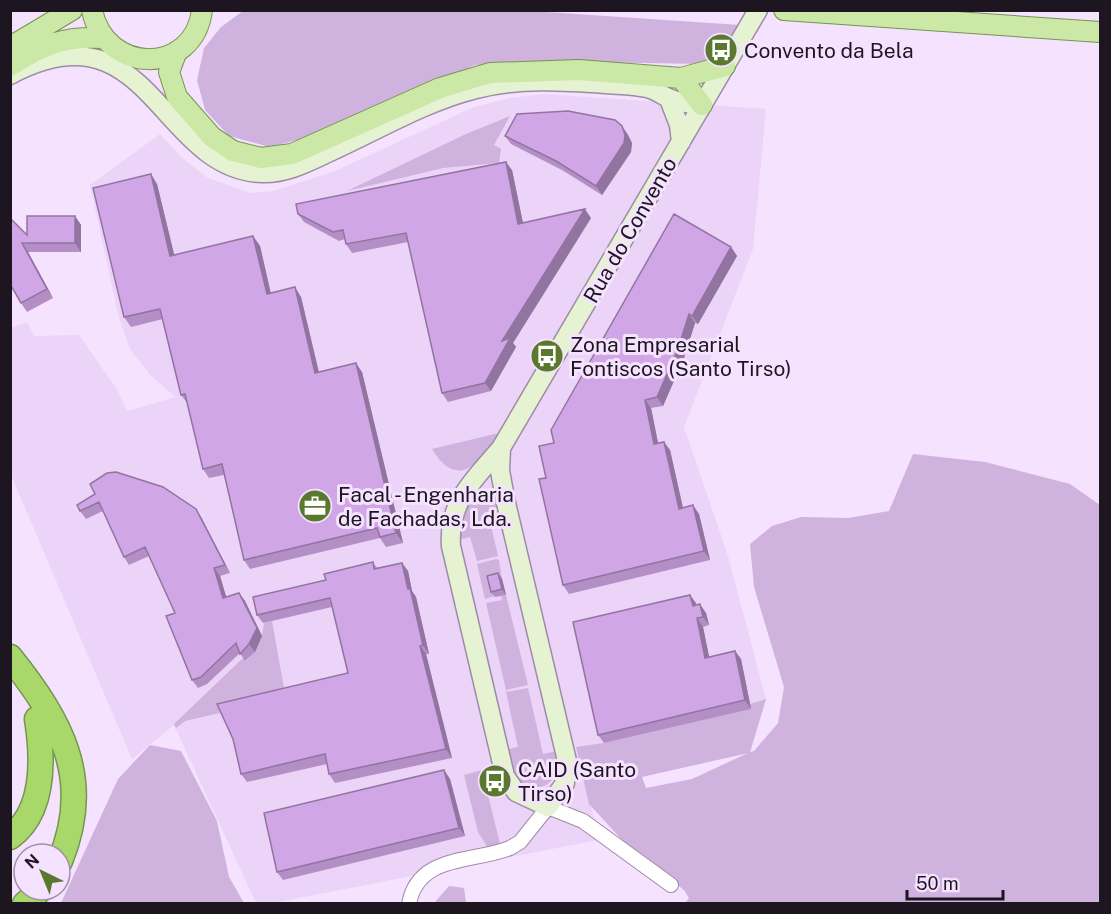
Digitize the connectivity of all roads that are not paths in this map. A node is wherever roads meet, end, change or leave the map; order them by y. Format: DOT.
graph roads {
  1 [pos="72,10"];
  2 [pos="92,10"];
  3 [pos="758,10"];
  4 [pos="784,10"];
  5 [pos="205,13"];
  6 [pos="1101,32"];
  7 [pos="103,38"];
  8 [pos="10,47"];
  9 [pos="177,51"];
  10 [pos="137,59"];
  11 [pos="10,66"];
  12 [pos="725,66"];
  13 [pos="10,75"];
  14 [pos="681,78"];
  15 [pos="669,99"];
  16 [pos="160,102"];
  17 [pos="702,105"];
  18 [pos="681,142"];
  19 [pos="501,448"];
  20 [pos="10,657"];
  21 [pos="10,681"];
  22 [pos="37,719"];
  23 [pos="548,807"];
  24 [pos="10,837"];
  25 [pos="52,842"];
  26 [pos="68,842"];
  27 [pos="671,885"];
  28 [pos="409,903"];
  1 -- 8 [label="main road"];
  2 -- 7 [label="main road"];
  3 -- 12 [label="street, Rua do Convento"];
  4 -- 6 [label="main road"];
  5 -- 9 [label="main road"];
  7 -- 10 [label="main road"];
  7 -- 11 [label="main road"];
  9 -- 10 [label="main road"];
  9 -- 14 [label="main road"];
  10 -- 16 [label="street"];
  12 -- 14 [label="main road"];
  12 -- 17 [label="street, Rua do Convento"];
  13 -- 16 [label="street"];
  14 -- 17 [label="main road"];
  15 -- 16 [label="street"];
  15 -- 17 [label="street"];
  15 -- 18 [label="street"];
  17 -- 18 [label="street, Rua do Convento"];
  18 -- 19 [label="street, Rua do Convento"];
  19 -- 23 [label="street"];
  19 -- 23 [label="street, Rua do Convento"];
  20 -- 26 [label="highway"];
  21 -- 22 [label="highway"];
  22 -- 24 [label="highway"];
  22 -- 25 [label="highway"];
  23 -- 27 [label="street"];
  23 -- 28 [label="street"];
}
